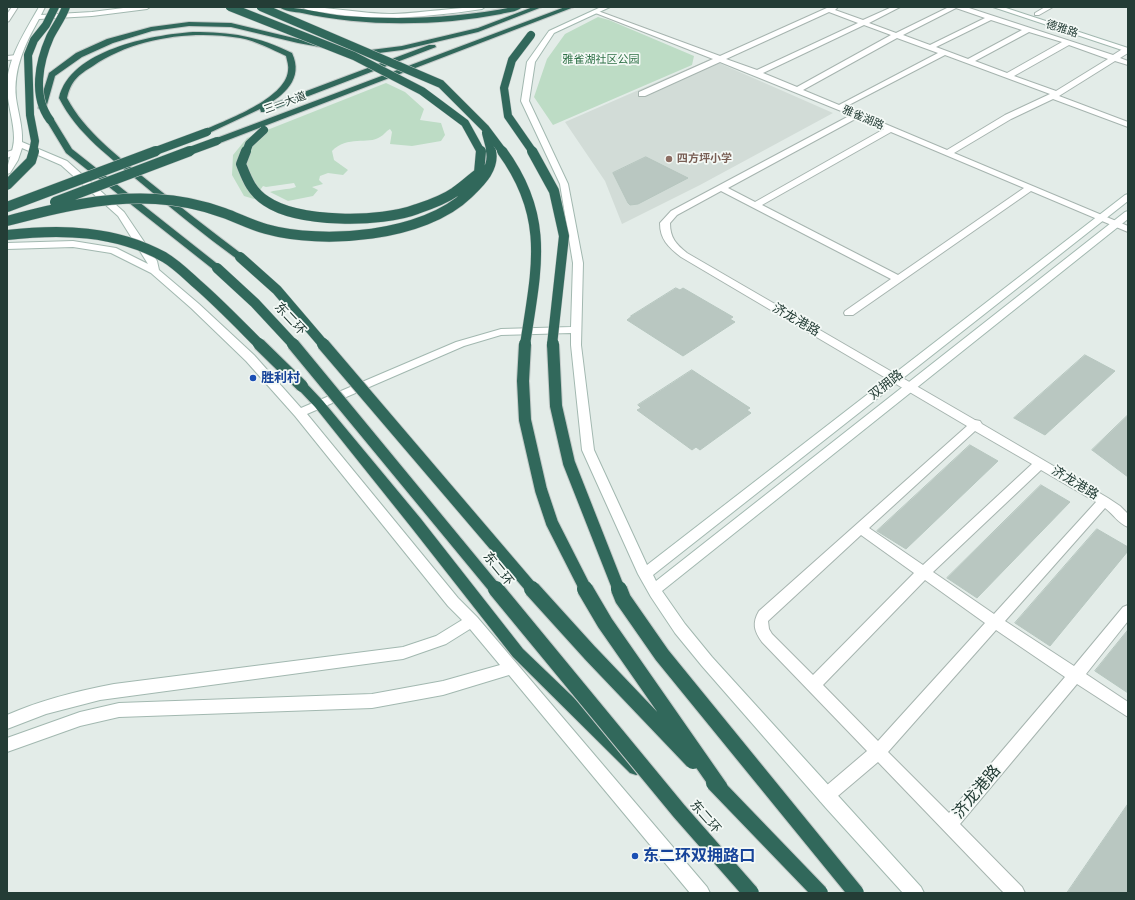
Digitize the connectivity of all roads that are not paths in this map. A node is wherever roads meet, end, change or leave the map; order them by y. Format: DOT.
graph roads {
  1 [pos="15,7"];
  2 [pos="42,7"];
  3 [pos="55,7"];
  4 [pos="66,7"];
  5 [pos="146,7"];
  6 [pos="230,7"];
  7 [pos="262,7"];
  8 [pos="282,7"];
  9 [pos="305,7"];
  10 [pos="482,7"];
  11 [pos="523,7"];
  12 [pos="539,7"];
  13 [pos="572,7"];
  14 [pos="897,7"];
  15 [pos="954,7"];
  16 [pos="958,7"];
  17 [pos="996,7"];
  18 [pos="1015,7"];
  19 [pos="1050,7"];
  20 [pos="832,8"];
  21 [pos="601,9"];
  22 [pos="1037,14"];
  23 [pos="37,17"];
  24 [pos="990,18"];
  25 [pos="7,20"];
  26 [pos="863,22"];
  27 [pos="482,29"];
  28 [pos="1028,30"];
  29 [pos="897,35"];
  30 [pos="1068,42"];
  31 [pos="930,48"];
  32 [pos="1128,48"];
  33 [pos="944,53"];
  34 [pos="17,57"];
  35 [pos="7,58"];
  36 [pos="1114,58"];
  37 [pos="720,59"];
  38 [pos="968,62"];
  39 [pos="1128,63"];
  40 [pos="757,73"];
  41 [pos="1008,76"];
  42 [pos="797,90"];
  43 [pos="642,94"];
  44 [pos="1054,95"];
  45 [pos="336,97"];
  46 [pos="42,108"];
  47 [pos="838,108"];
  48 [pos="10,110"];
  49 [pos="857,115"];
  50 [pos="1128,125"];
  51 [pos="485,128"];
  52 [pos="890,129"];
  53 [pos="207,132"];
  54 [pos="17,147"];
  55 [pos="947,153"];
  56 [pos="7,155"];
  57 [pos="7,171"];
  58 [pos="7,185"];
  59 [pos="722,188"];
  60 [pos="1030,188"];
  61 [pos="1128,197"];
  62 [pos="756,205"];
  63 [pos="7,207"];
  64 [pos="1128,214"];
  65 [pos="1101,218"];
  66 [pos="7,221"];
  67 [pos="1115,224"];
  68 [pos="1128,229"];
  69 [pos="7,235"];
  70 [pos="7,246"];
  71 [pos="154,271"];
  72 [pos="898,279"];
  73 [pos="849,313"];
  74 [pos="576,330"];
  75 [pos="894,378"];
  76 [pos="910,387"];
  77 [pos="319,404"];
  78 [pos="299,412"];
  79 [pos="976,424"];
  80 [pos="1041,463"];
  81 [pos="1104,501"];
  82 [pos="1128,522"];
  83 [pos="860,528"];
  84 [pos="923,573"];
  85 [pos="645,574"];
  86 [pos="654,590"];
  87 [pos="1128,611"];
  88 [pos="472,621"];
  89 [pos="995,622"];
  90 [pos="511,668"];
  91 [pos="1075,676"];
  92 [pos="813,685"];
  93 [pos="1128,710"];
  94 [pos="7,722"];
  95 [pos="7,745"];
  96 [pos="878,752"];
  97 [pos="720,788"];
  98 [pos="826,796"];
  99 [pos="679,811"];
  100 [pos="949,824"];
  101 [pos="701,893"];
  102 [pos="751,893"];
  103 [pos="820,893"];
  104 [pos="856,893"];
  105 [pos="915,893"];
  106 [pos="1016,893"];
  1 -- 25 [label="street"];
  2 -- 23 [label="street"];
  3 -- 58 [label="highway, bridge"];
  4 -- 46 [label="highway, bridge"];
  5 -- 23 [label="street"];
  6 -- 45 [label="highway, bridge"];
  7 -- 51 [label="highway, bridge"];
  8 -- 11 [label="highway"];
  9 -- 10 [label="street"];
  12 -- 27 [label="highway, 三一大道"];
  13 -- 45 [label="highway, 三一大道"];
  13 -- 104 [label="highway, bridge"];
  14 -- 26 [label="street"];
  15 -- 29 [label="street"];
  16 -- 24 [label="street"];
  17 -- 32 [label="street, 德雅路"];
  18 -- 22 [label="street, 德雅路"];
  19 -- 22 [label="street"];
  20 -- 26 [label="street"];
  20 -- 37 [label="street"];
  21 -- 37 [label="street, 雅雀湖路"];
  21 -- 74 [label="street"];
  22 -- 32 [label="street, 德雅路"];
  23 -- 34 [label="street"];
  24 -- 28 [label="street"];
  24 -- 31 [label="street"];
  26 -- 29 [label="street"];
  26 -- 40 [label="street"];
  27 -- 46 [label="highway"];
  27 -- 53 [label="highway, 三一大道"];
  28 -- 30 [label="street"];
  28 -- 38 [label="street"];
  29 -- 31 [label="street"];
  29 -- 42 [label="street"];
  30 -- 36 [label="street"];
  30 -- 41 [label="street"];
  31 -- 33 [label="street"];
  32 -- 36 [label="street"];
  33 -- 38 [label="street"];
  33 -- 47 [label="street"];
  34 -- 35 [label="street"];
  34 -- 48 [label="street"];
  36 -- 39 [label="street"];
  36 -- 44 [label="street"];
  37 -- 40 [label="street, 雅雀湖路"];
  37 -- 43 [label="street"];
  38 -- 41 [label="street"];
  40 -- 42 [label="street, 雅雀湖路"];
  41 -- 44 [label="street"];
  42 -- 47 [label="street, 雅雀湖路"];
  44 -- 50 [label="street"];
  44 -- 55 [label="street"];
  45 -- 66 [label="highway, 三一大道, bridge"];
  46 -- 99 [label="highway, 东二环, bridge"];
  47 -- 49 [label="street, 雅雀湖路"];
  48 -- 54 [label="street"];
  49 -- 52 [label="street, 雅雀湖路"];
  49 -- 59 [label="street, 济龙港路"];
  51 -- 66 [label="highway, bridge"];
  51 -- 97 [label="highway, bridge"];
  52 -- 55 [label="street, 雅雀湖路"];
  52 -- 62 [label="street"];
  53 -- 63 [label="highway, 三一大道, bridge"];
  53 -- 97 [label="highway, bridge"];
  54 -- 56 [label="street"];
  54 -- 57 [label="street"];
  54 -- 71 [label="street"];
  55 -- 60 [label="street, 雅雀湖路"];
  59 -- 62 [label="street"];
  59 -- 75 [label="street, 济龙港路"];
  60 -- 65 [label="street, 雅雀湖路"];
  60 -- 72 [label="street"];
  61 -- 65 [label="street, 双拥路"];
  62 -- 72 [label="street"];
  64 -- 67 [label="street, 双拥路"];
  65 -- 67 [label="street, 雅雀湖路"];
  65 -- 75 [label="street, 双拥路"];
  67 -- 68 [label="street, 雅雀湖路"];
  67 -- 76 [label="street, 双拥路"];
  69 -- 77 [label="highway, bridge"];
  70 -- 71 [label="street"];
  71 -- 78 [label="street"];
  72 -- 73 [label="street"];
  74 -- 77 [label="street"];
  74 -- 85 [label="street"];
  75 -- 76 [label="street, 济龙港路"];
  75 -- 85 [label="street, 双拥路"];
  76 -- 79 [label="street, 济龙港路"];
  76 -- 86 [label="street, 双拥路"];
  77 -- 78 [label="street"];
  77 -- 99 [label="highway"];
  78 -- 88 [label="street"];
  79 -- 80 [label="street, 济龙港路"];
  79 -- 83 [label="street"];
  80 -- 81 [label="street, 济龙港路"];
  80 -- 84 [label="street"];
  81 -- 82 [label="street, 济龙港路"];
  81 -- 89 [label="street"];
  83 -- 84 [label="street"];
  83 -- 92 [label="street"];
  84 -- 89 [label="street"];
  84 -- 92 [label="street"];
  85 -- 86 [label="street"];
  86 -- 98 [label="street"];
  87 -- 91 [label="street, 济龙港路"];
  88 -- 90 [label="street"];
  88 -- 94 [label="street"];
  89 -- 91 [label="street"];
  89 -- 96 [label="street"];
  90 -- 95 [label="street"];
  90 -- 101 [label="street"];
  91 -- 93 [label="street"];
  91 -- 100 [label="street, 济龙港路"];
  92 -- 96 [label="street"];
  96 -- 98 [label="street"];
  96 -- 100 [label="street"];
  97 -- 103 [label="highway, bridge"];
  98 -- 105 [label="street"];
  99 -- 102 [label="highway, 东二环, bridge"];
  100 -- 106 [label="street"];
}
